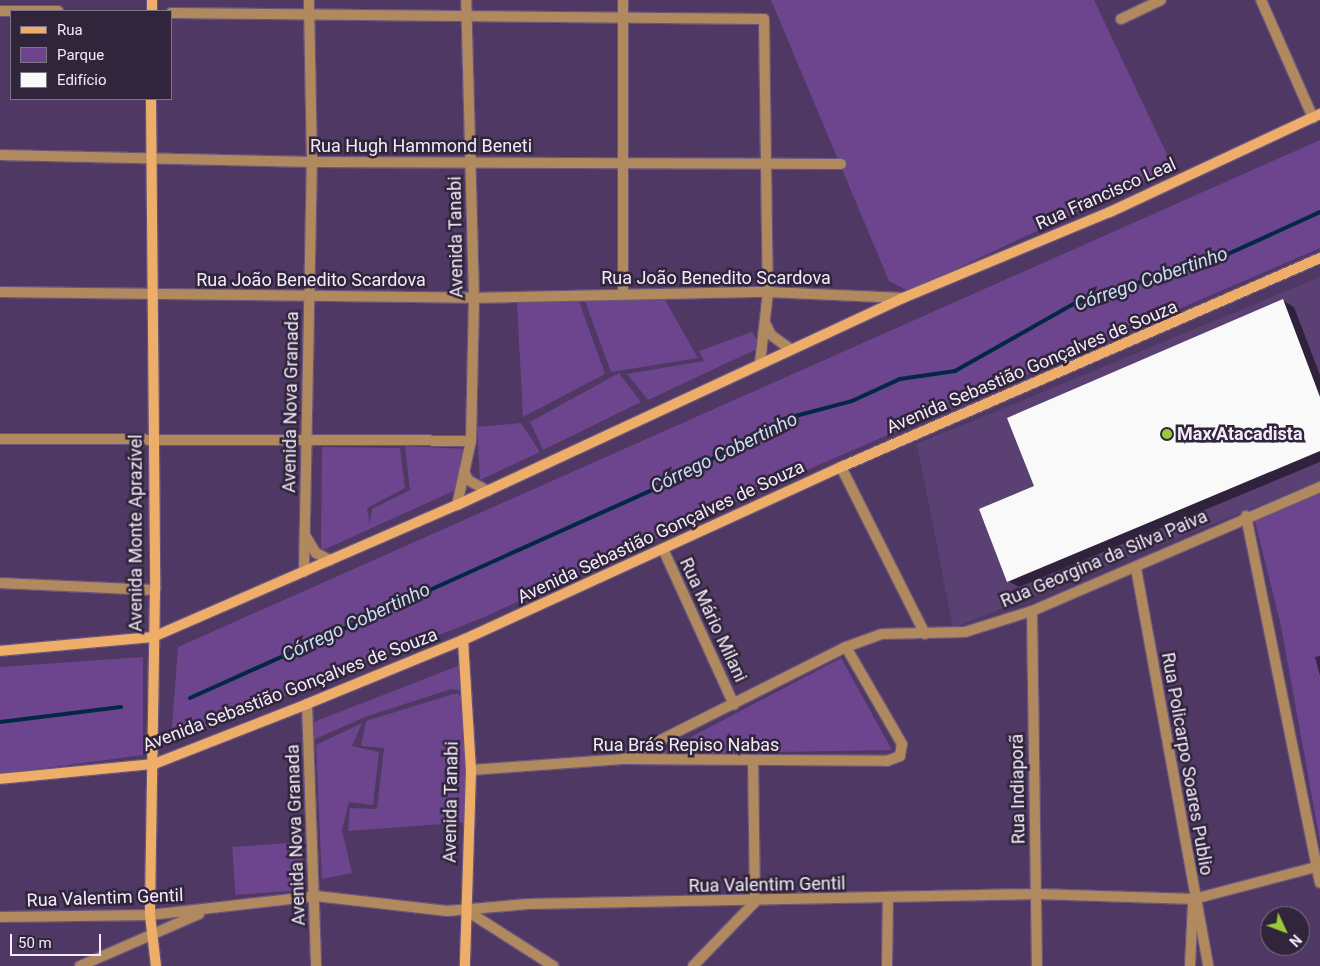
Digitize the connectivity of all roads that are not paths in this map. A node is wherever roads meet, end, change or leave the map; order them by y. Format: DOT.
graph roads {
  1 [pos="309,0"];
  2 [pos="466,0"];
  3 [pos="622,0"];
  4 [pos="1161,0"];
  5 [pos="1261,0"];
  6 [pos="172,13"];
  7 [pos="308,16"];
  8 [pos="466,16"];
  9 [pos="1120,19"];
  10 [pos="623,21"];
  11 [pos="151,100"];
  12 [pos="1316,116"];
  13 [pos="0,155"];
  14 [pos="150,155"];
  15 [pos="312,162"];
  16 [pos="623,162"];
  17 [pos="470,163"];
  18 [pos="841,164"];
  19 [pos="768,165"];
  20 [pos="1320,258"];
  21 [pos="0,292"];
  22 [pos="768,292"];
  23 [pos="623,293"];
  24 [pos="308,294"];
  25 [pos="862,296"];
  26 [pos="152,297"];
  27 [pos="474,298"];
  28 [pos="903,298"];
  29 [pos="871,313"];
  30 [pos="765,322"];
  31 [pos="790,349"];
  32 [pos="760,363"];
  33 [pos="0,439"];
  34 [pos="152,439"];
  35 [pos="309,440"];
  36 [pos="471,441"];
  37 [pos="841,467"];
  38 [pos="464,472"];
  39 [pos="1320,487"];
  40 [pos="488,491"];
  41 [pos="457,505"];
  42 [pos="1246,516"];
  43 [pos="305,534"];
  44 [pos="663,549"];
  45 [pos="330,560"];
  46 [pos="1136,568"];
  47 [pos="304,572"];
  48 [pos="0,583"];
  49 [pos="155,590"];
  50 [pos="1032,611"];
  51 [pos="925,634"];
  52 [pos="153,637"];
  53 [pos="463,640"];
  54 [pos="846,647"];
  55 [pos="0,651"];
  56 [pos="307,704"];
  57 [pos="734,705"];
  58 [pos="623,758"];
  59 [pos="753,761"];
  60 [pos="154,764"];
  61 [pos="471,770"];
  62 [pos="0,779"];
  63 [pos="1319,866"];
  64 [pos="1320,883"];
  65 [pos="1036,894"];
  66 [pos="316,896"];
  67 [pos="888,898"];
  68 [pos="1194,899"];
  69 [pos="755,902"];
  70 [pos="212,909"];
  71 [pos="464,909"];
  72 [pos="150,915"];
  73 [pos="0,917"];
  74 [pos="153,932"];
  75 [pos="80,966"];
  76 [pos="156,966"];
  77 [pos="316,966"];
  78 [pos="465,966"];
  79 [pos="553,966"];
  80 [pos="693,966"];
  81 [pos="887,966"];
  82 [pos="1037,966"];
  83 [pos="1190,966"];
  84 [pos="1208,966"];
  1 -- 7 [label="street, Avenida Nova Granada"];
  2 -- 8 [label="street, Avenida Tanabi"];
  3 -- 10 [label="street"];
  4 -- 9 [label="street"];
  5 -- 12 [label="street"];
  6 -- 7 [label="street"];
  7 -- 8 [label="street"];
  7 -- 15 [label="street, Avenida Nova Granada"];
  8 -- 10 [label="street"];
  8 -- 17 [label="street, Avenida Tanabi"];
  10 -- 16 [label="street"];
  10 -- 19 [label="street"];
  11 -- 14 [label="main road, Avenida Monte Aprazível"];
  12 -- 28 [label="main road, Rua Francisco Leal"];
  13 -- 14 [label="street, Rua Hugh Hammond Beneti"];
  14 -- 15 [label="street, Rua Hugh Hammond Beneti"];
  14 -- 26 [label="main road, Avenida Monte Aprazível"];
  15 -- 17 [label="street, Rua Hugh Hammond Beneti"];
  15 -- 24 [label="street, Avenida Nova Granada"];
  16 -- 17 [label="street, Rua Hugh Hammond Beneti"];
  16 -- 19 [label="street, Rua Hugh Hammond Beneti"];
  16 -- 23 [label="street"];
  17 -- 27 [label="street, Avenida Tanabi"];
  18 -- 19 [label="street, Rua Hugh Hammond Beneti"];
  19 -- 22 [label="street"];
  20 -- 37 [label="main road, Avenida Sebastião Gonçalves de Souza"];
  21 -- 26 [label="street, Rua João Benedito Scardova"];
  22 -- 23 [label="street, Rua João Benedito Scardova"];
  22 -- 25 [label="street, Rua João Benedito Scardova"];
  22 -- 30 [label="street"];
  23 -- 27 [label="street, Rua João Benedito Scardova"];
  24 -- 26 [label="street, Rua João Benedito Scardova"];
  24 -- 27 [label="street, Rua João Benedito Scardova"];
  24 -- 35 [label="street, Avenida Nova Granada"];
  25 -- 28 [label="street, Rua João Benedito Scardova"];
  25 -- 29 [label="street"];
  26 -- 34 [label="main road, Avenida Monte Aprazível"];
  27 -- 36 [label="street, Avenida Tanabi"];
  28 -- 29 [label="main road"];
  29 -- 31 [label="main road"];
  30 -- 31 [label="street"];
  30 -- 32 [label="street"];
  31 -- 32 [label="main road"];
  32 -- 40 [label="main road"];
  33 -- 34 [label="street"];
  34 -- 35 [label="street"];
  34 -- 49 [label="main road, Avenida Monte Aprazível"];
  35 -- 36 [label="street"];
  35 -- 43 [label="street, Avenida Nova Granada"];
  36 -- 38 [label="street, Avenida Tanabi"];
  37 -- 44 [label="main road, Avenida Sebastião Gonçalves de Souza"];
  37 -- 51 [label="street"];
  38 -- 40 [label="street"];
  38 -- 41 [label="street, Avenida Tanabi"];
  39 -- 42 [label="street, Rua Georgina da Silva Paiva"];
  40 -- 41 [label="main road"];
  41 -- 45 [label="main road"];
  42 -- 46 [label="street, Rua Georgina da Silva Paiva"];
  42 -- 63 [label="street"];
  43 -- 45 [label="street"];
  43 -- 47 [label="street, Avenida Nova Granada"];
  44 -- 53 [label="main road, Avenida Sebastião Gonçalves de Souza"];
  44 -- 57 [label="street, Rua Mário Milani"];
  45 -- 47 [label="main road"];
  46 -- 50 [label="street, Rua Georgina da Silva Paiva"];
  46 -- 68 [label="street, Rua Policarpo Soares Publio"];
  47 -- 52 [label="main road"];
  48 -- 49 [label="street"];
  49 -- 52 [label="main road, Avenida Monte Aprazível"];
  50 -- 51 [label="street, Rua Georgina da Silva Paiva"];
  50 -- 65 [label="street, Rua Indiaporã"];
  51 -- 54 [label="street, Rua Georgina da Silva Paiva"];
  52 -- 55 [label="main road"];
  52 -- 60 [label="main road, Avenida Monte Aprazível"];
  53 -- 56 [label="main road, Avenida Sebastião Gonçalves de Souza"];
  53 -- 61 [label="main road, Avenida Tanabi"];
  54 -- 57 [label="street, Rua Georgina da Silva Paiva"];
  54 -- 59 [label="street, Rua Brás Repiso Nabas"];
  56 -- 60 [label="main road, Avenida Sebastião Gonçalves de Souza"];
  56 -- 66 [label="street, Avenida Nova Granada"];
  57 -- 58 [label="street, Rua Georgina da Silva Paiva"];
  58 -- 59 [label="street, Rua Brás Repiso Nabas"];
  58 -- 61 [label="street, Rua Brás Repiso Nabas"];
  59 -- 69 [label="street"];
  60 -- 62 [label="main road, Avenida Sebastião Gonçalves de Souza"];
  60 -- 72 [label="main road, Avenida Monte Aprazível"];
  61 -- 71 [label="main road, Avenida Tanabi"];
  63 -- 64 [label="street"];
  63 -- 68 [label="street, Rua Valentim Gentil"];
  65 -- 67 [label="street, Rua Valentim Gentil"];
  65 -- 68 [label="street, Rua Valentim Gentil"];
  65 -- 82 [label="street, Rua Indiaporã"];
  66 -- 70 [label="street, Rua Valentim Gentil"];
  66 -- 71 [label="street, Rua Valentim Gentil"];
  66 -- 77 [label="street, Avenida Nova Granada"];
  67 -- 69 [label="street, Rua Valentim Gentil"];
  67 -- 81 [label="street"];
  68 -- 83 [label="street"];
  68 -- 84 [label="street, Rua Policarpo Soares Publio"];
  69 -- 71 [label="street, Rua Valentim Gentil"];
  69 -- 80 [label="street"];
  70 -- 72 [label="street, Rua Valentim Gentil"];
  70 -- 74 [label="street, Rua Valentim Gentil"];
  71 -- 78 [label="main road, Avenida Tanabi"];
  71 -- 79 [label="street"];
  72 -- 73 [label="street, Rua Valentim Gentil"];
  72 -- 74 [label="main road, Avenida Monte Aprazível"];
  74 -- 75 [label="street, Rua Valentim Gentil"];
  74 -- 76 [label="main road, Avenida Monte Aprazível"];
}
